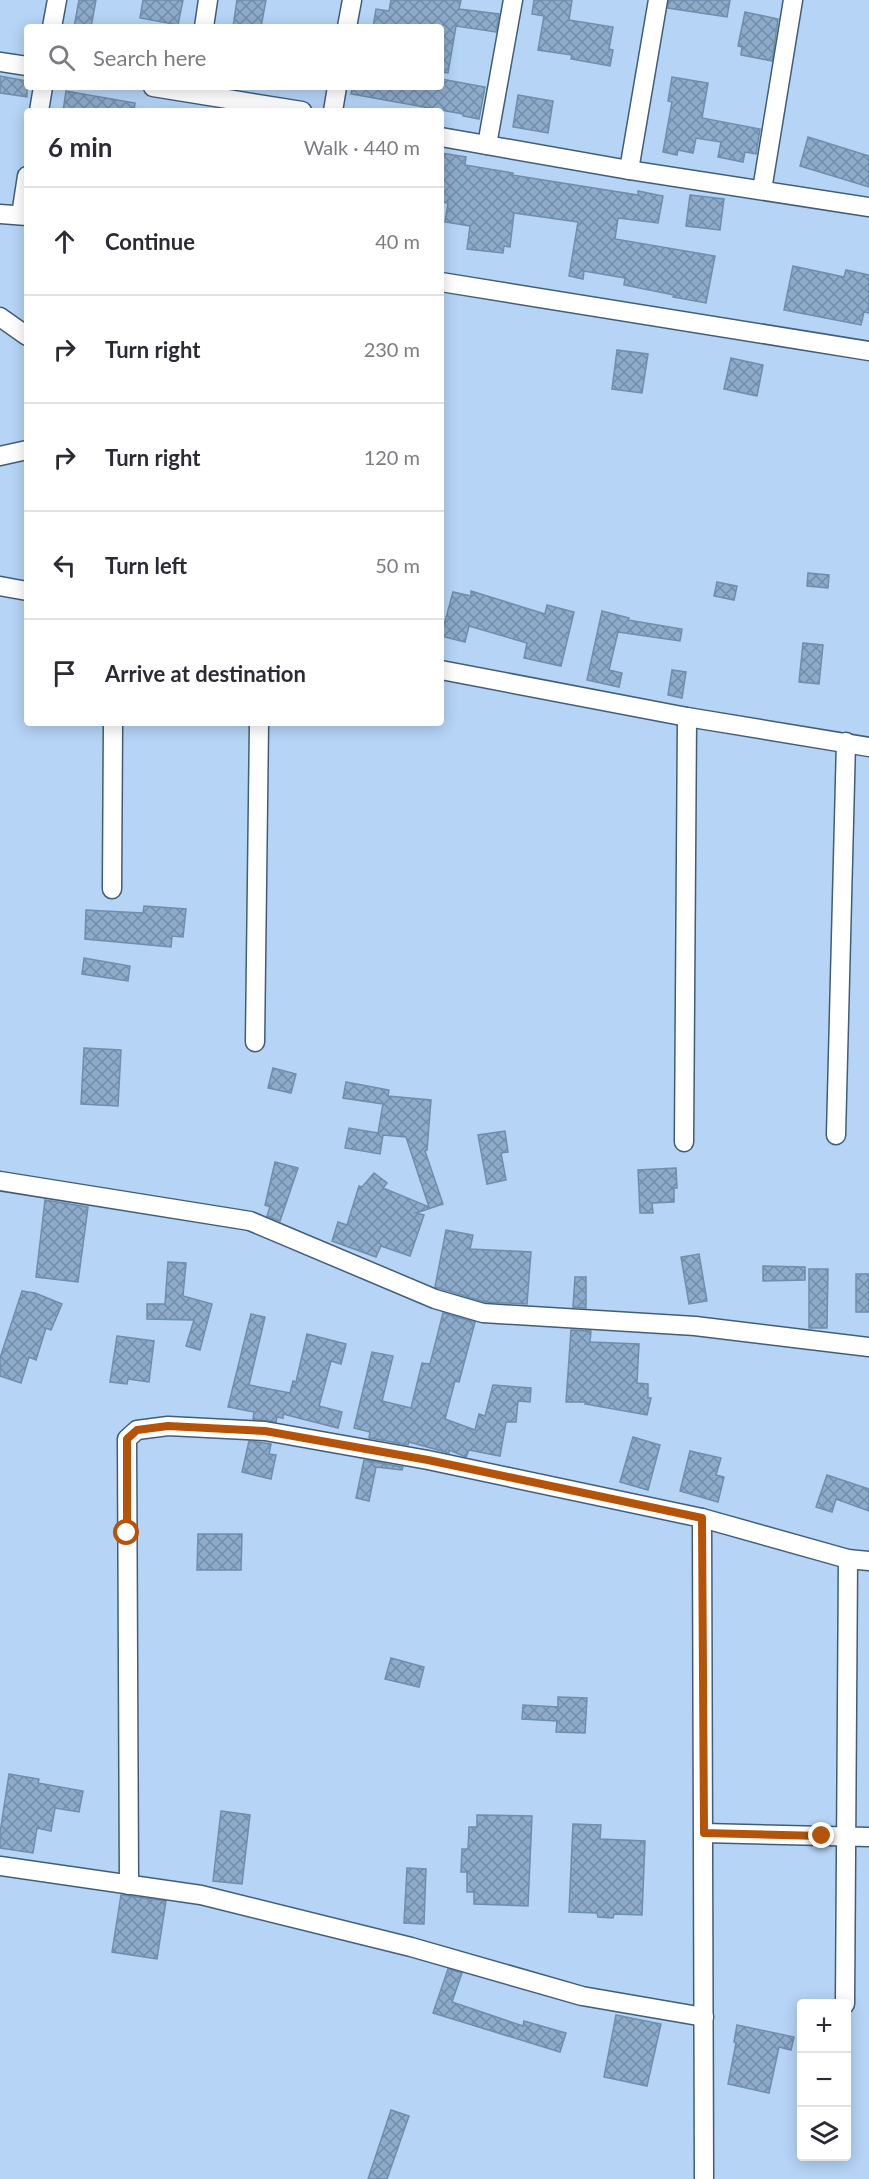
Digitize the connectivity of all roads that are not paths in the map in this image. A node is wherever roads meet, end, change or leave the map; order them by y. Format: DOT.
graph roads {
  1 [pos="57,0"];
  2 [pos="208,0"];
  3 [pos="352,0"];
  4 [pos="513,0"];
  5 [pos="658,0"];
  6 [pos="793,0"];
  7 [pos="53,24"];
  8 [pos="204,24"];
  9 [pos="348,24"];
  10 [pos="0,62"];
  11 [pos="24,66"];
  12 [pos="42,90"];
  13 [pos="194,90"];
  14 [pos="336,90"];
  15 [pos="39,108"];
  16 [pos="287,108"];
  17 [pos="334,108"];
  18 [pos="444,138"];
  19 [pos="487,145"];
  20 [pos="628,170"];
  21 [pos="762,190"];
  22 [pos="869,207"];
  23 [pos="0,214"];
  24 [pos="24,215"];
  25 [pos="444,282"];
  26 [pos="0,317"];
  27 [pos="24,334"];
  28 [pos="869,351"];
  29 [pos="24,451"];
  30 [pos="0,456"];
  31 [pos="0,586"];
  32 [pos="24,590"];
  33 [pos="444,671"];
  34 [pos="687,717"];
  35 [pos="113,726"];
  36 [pos="259,726"];
  37 [pos="846,742"];
  38 [pos="869,747"];
  39 [pos="112,889"];
  40 [pos="255,1042"];
  41 [pos="836,1135"];
  42 [pos="684,1142"];
  43 [pos="0,1181"];
  44 [pos="869,1347"];
  45 [pos="702,1518"];
  46 [pos="848,1558"];
  47 [pos="869,1561"];
  48 [pos="704,1833"];
  49 [pos="846,1836"];
  50 [pos="869,1837"];
  51 [pos="0,1866"];
  52 [pos="129,1885"];
  53 [pos="845,1999"];
  54 [pos="704,2017"];
  55 [pos="704,2179"];
  1 -- 7 [label="street"];
  2 -- 8 [label="street"];
  3 -- 9 [label="street"];
  4 -- 19 [label="street"];
  5 -- 20 [label="street"];
  6 -- 21 [label="street"];
  10 -- 11 [label="street"];
  12 -- 15 [label="street"];
  13 -- 16 [label="street"];
  14 -- 17 [label="street"];
  18 -- 19 [label="street"];
  19 -- 20 [label="street"];
  20 -- 21 [label="street"];
  21 -- 22 [label="street"];
  23 -- 24 [label="street"];
  25 -- 28 [label="street"];
  26 -- 27 [label="street"];
  29 -- 30 [label="street"];
  31 -- 32 [label="street"];
  33 -- 34 [label="street"];
  34 -- 37 [label="street"];
  34 -- 42 [label="street"];
  35 -- 39 [label="street"];
  36 -- 40 [label="street"];
  37 -- 38 [label="street"];
  37 -- 41 [label="street"];
  43 -- 44 [label="street"];
  45 -- 46 [label="street"];
  45 -- 48 [label="street"];
  45 -- 52 [label="street"];
  46 -- 47 [label="street"];
  46 -- 49 [label="street"];
  48 -- 49 [label="street"];
  48 -- 54 [label="street"];
  49 -- 50 [label="street"];
  49 -- 53 [label="street"];
  51 -- 52 [label="street"];
  52 -- 54 [label="street"];
  54 -- 55 [label="street"];
}
